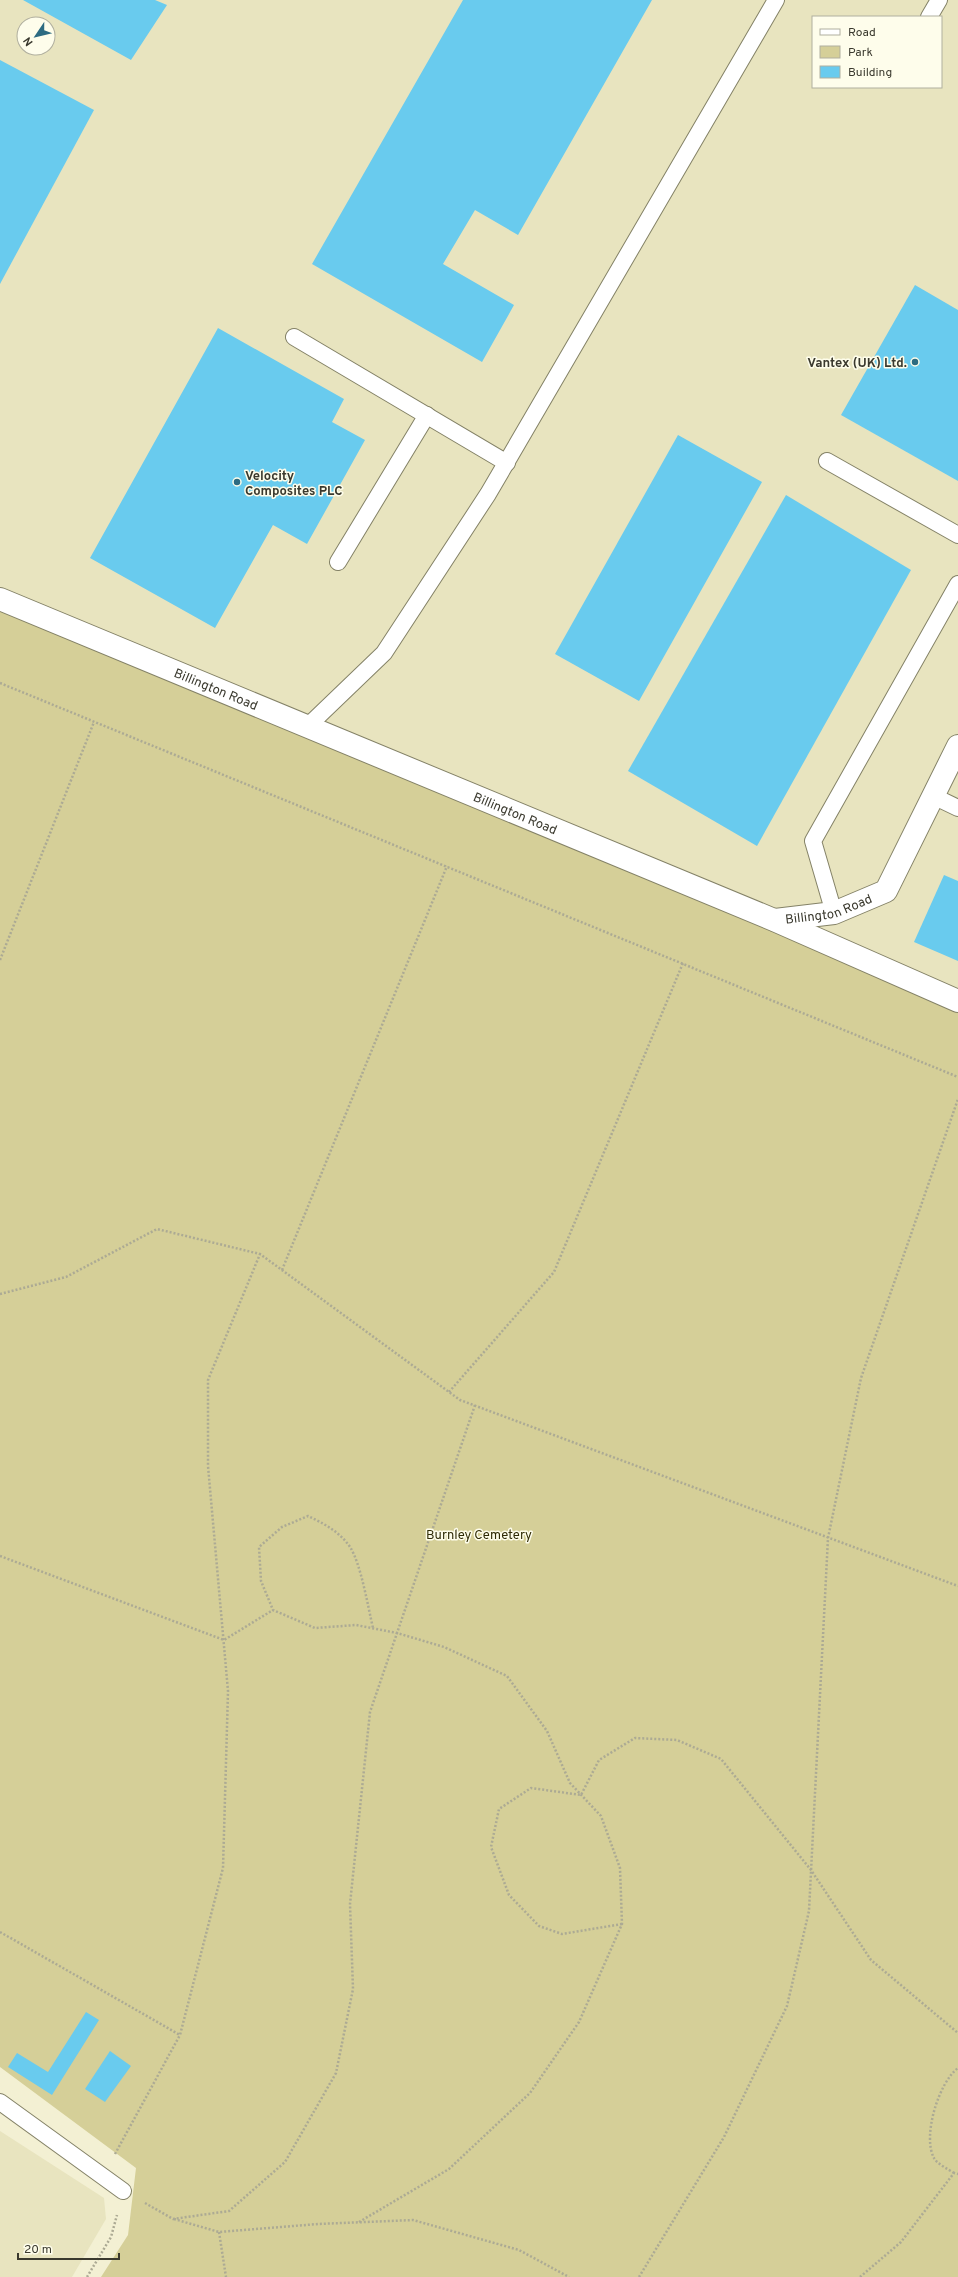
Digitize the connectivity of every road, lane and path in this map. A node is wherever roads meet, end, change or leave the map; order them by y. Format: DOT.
graph roads {
  1 [pos="776,0"];
  2 [pos="939,0"];
  3 [pos="930,16"];
  4 [pos="294,337"];
  5 [pos="427,415"];
  6 [pos="827,461"];
  7 [pos="507,463"];
  8 [pos="958,535"];
  9 [pos="338,562"];
  10 [pos="958,584"];
  11 [pos="0,599"];
  12 [pos="0,683"];
  13 [pos="94,722"];
  14 [pos="308,726"];
  15 [pos="958,746"];
  16 [pos="933,796"];
  17 [pos="958,808"];
  18 [pos="447,866"];
  19 [pos="834,913"];
  20 [pos="774,920"];
  21 [pos="0,960"];
  22 [pos="683,963"];
  23 [pos="958,1001"];
  24 [pos="958,1077"];
  25 [pos="958,1100"];
  26 [pos="260,1254"];
  27 [pos="282,1270"];
  28 [pos="0,1294"];
  29 [pos="449,1392"];
  30 [pos="475,1405"];
  31 [pos="828,1538"];
  32 [pos="0,1556"];
  33 [pos="958,1586"];
  34 [pos="273,1610"];
  35 [pos="373,1628"];
  36 [pos="397,1633"];
  37 [pos="224,1640"];
  38 [pos="581,1795"];
  39 [pos="811,1870"];
  40 [pos="622,1924"];
  41 [pos="0,1932"];
  42 [pos="958,2033"];
  43 [pos="180,2035"];
  44 [pos="958,2068"];
  45 [pos="0,2102"];
  46 [pos="954,2173"];
  47 [pos="958,2174"];
  48 [pos="103,2176"];
  49 [pos="123,2190"];
  50 [pos="173,2219"];
  51 [pos="359,2222"];
  52 [pos="219,2232"];
  53 [pos="87,2277"];
  54 [pos="226,2277"];
  55 [pos="569,2277"];
  56 [pos="639,2277"];
  57 [pos="860,2277"];
  1 -- 7 [label="lane"];
  2 -- 3 [label="lane"];
  4 -- 5 [label="lane"];
  5 -- 7 [label="lane"];
  5 -- 9 [label="lane"];
  6 -- 8 [label="lane"];
  7 -- 14 [label="lane"];
  10 -- 19 [label="lane"];
  11 -- 14 [label="street, Billington Road"];
  12 -- 13 [label="path"];
  13 -- 18 [label="path"];
  13 -- 21 [label="path"];
  14 -- 20 [label="street, Billington Road"];
  15 -- 16 [label="street, Billington Road"];
  16 -- 17 [label="lane"];
  16 -- 19 [label="street, Billington Road"];
  18 -- 22 [label="path"];
  18 -- 27 [label="path"];
  19 -- 20 [label="street, Billington Road"];
  20 -- 23 [label="street"];
  22 -- 24 [label="path"];
  22 -- 29 [label="path"];
  25 -- 31 [label="path"];
  26 -- 27 [label="path"];
  26 -- 28 [label="path"];
  26 -- 37 [label="path"];
  27 -- 29 [label="path"];
  29 -- 30 [label="path"];
  30 -- 31 [label="path"];
  30 -- 36 [label="path"];
  31 -- 33 [label="path"];
  31 -- 39 [label="path"];
  32 -- 37 [label="path"];
  34 -- 35 [label="path"];
  34 -- 35 [label="path"];
  34 -- 37 [label="path"];
  35 -- 36 [label="path"];
  36 -- 38 [label="path"];
  36 -- 50 [label="path"];
  37 -- 43 [label="path"];
  38 -- 39 [label="path"];
  38 -- 40 [label="path"];
  38 -- 40 [label="path"];
  39 -- 42 [label="path"];
  39 -- 56 [label="path"];
  40 -- 51 [label="path"];
  41 -- 43 [label="path"];
  43 -- 48 [label="path"];
  44 -- 46 [label="path"];
  45 -- 48 [label="lane"];
  46 -- 47 [label="path"];
  46 -- 57 [label="path"];
  48 -- 49 [label="lane"];
  49 -- 50 [label="path"];
  49 -- 53 [label="path"];
  50 -- 52 [label="path"];
  51 -- 52 [label="path"];
  51 -- 55 [label="path"];
  52 -- 54 [label="path"];
}
